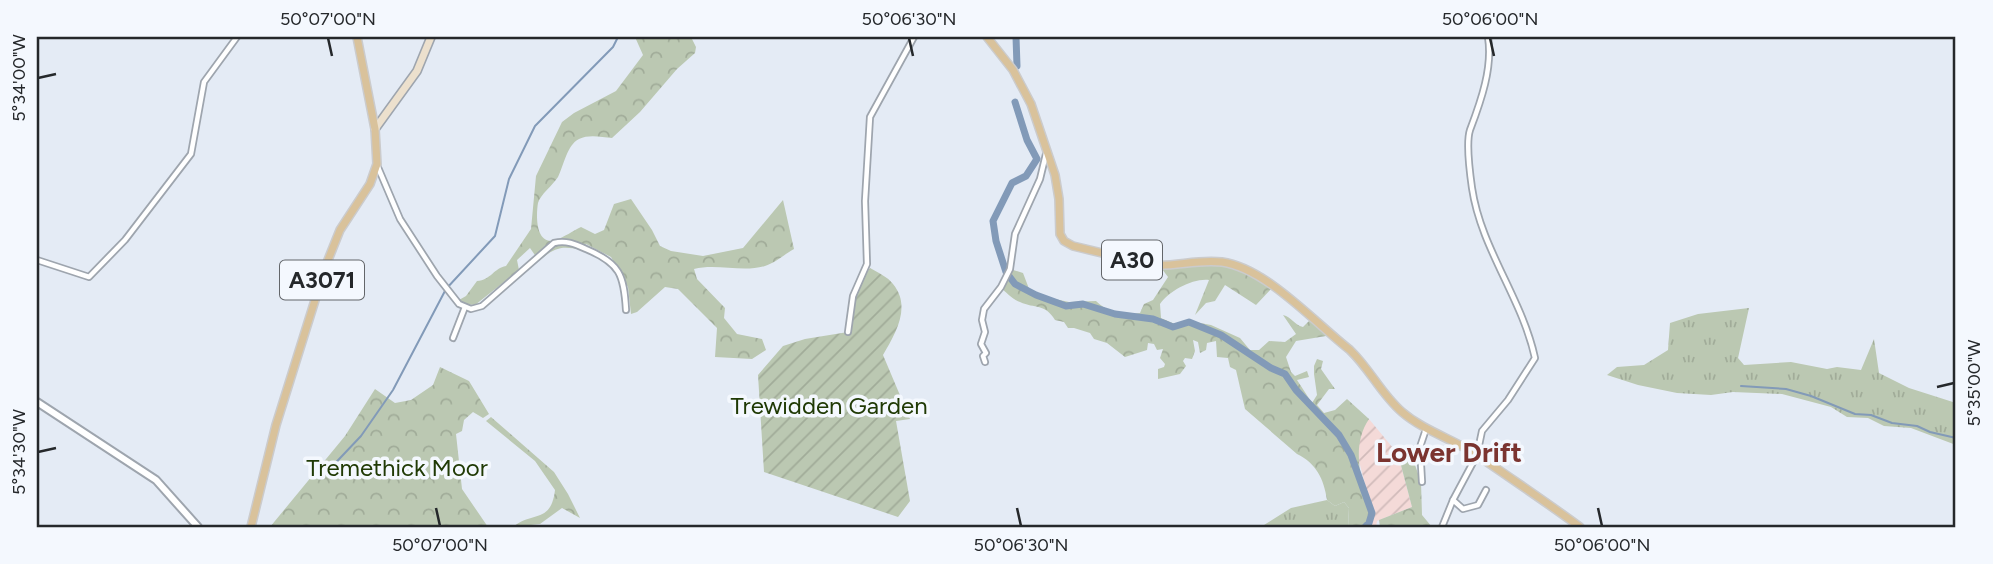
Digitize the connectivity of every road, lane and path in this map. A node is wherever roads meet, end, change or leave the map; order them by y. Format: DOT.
graph roads {
  1 [pos="237,37"];
  2 [pos="357,37"];
  3 [pos="431,37"];
  4 [pos="914,37"];
  5 [pos="987,37"];
  6 [pos="1488,37"];
  7 [pos="375,128"];
  8 [pos="1046,153"];
  9 [pos="377,164"];
  10 [pos="37,260"];
  11 [pos="465,307"];
  12 [pos="626,310"];
  13 [pos="848,332"];
  14 [pos="453,338"];
  15 [pos="985,362"];
  16 [pos="37,402"];
  17 [pos="1426,429"];
  18 [pos="1477,455"];
  19 [pos="1422,482"];
  20 [pos="1486,490"];
  21 [pos="1452,500"];
  22 [pos="198,527"];
  23 [pos="251,527"];
  24 [pos="1442,527"];
  25 [pos="1580,527"];
  1 -- 10 [label="street"];
  2 -- 7 [label="main road, A3071"];
  3 -- 7 [label="main road"];
  4 -- 13 [label="street"];
  5 -- 8 [label="main road, A30"];
  6 -- 18 [label="street"];
  7 -- 9 [label="main road, A3071"];
  8 -- 15 [label="street"];
  8 -- 17 [label="main road, A30"];
  9 -- 11 [label="street"];
  9 -- 23 [label="main road, A3071"];
  11 -- 12 [label="street"];
  11 -- 14 [label="street"];
  16 -- 22 [label="street"];
  17 -- 18 [label="main road, A30"];
  17 -- 19 [label="street"];
  18 -- 21 [label="street"];
  18 -- 25 [label="main road, A30"];
  20 -- 21 [label="street"];
  21 -- 24 [label="street"];
}
